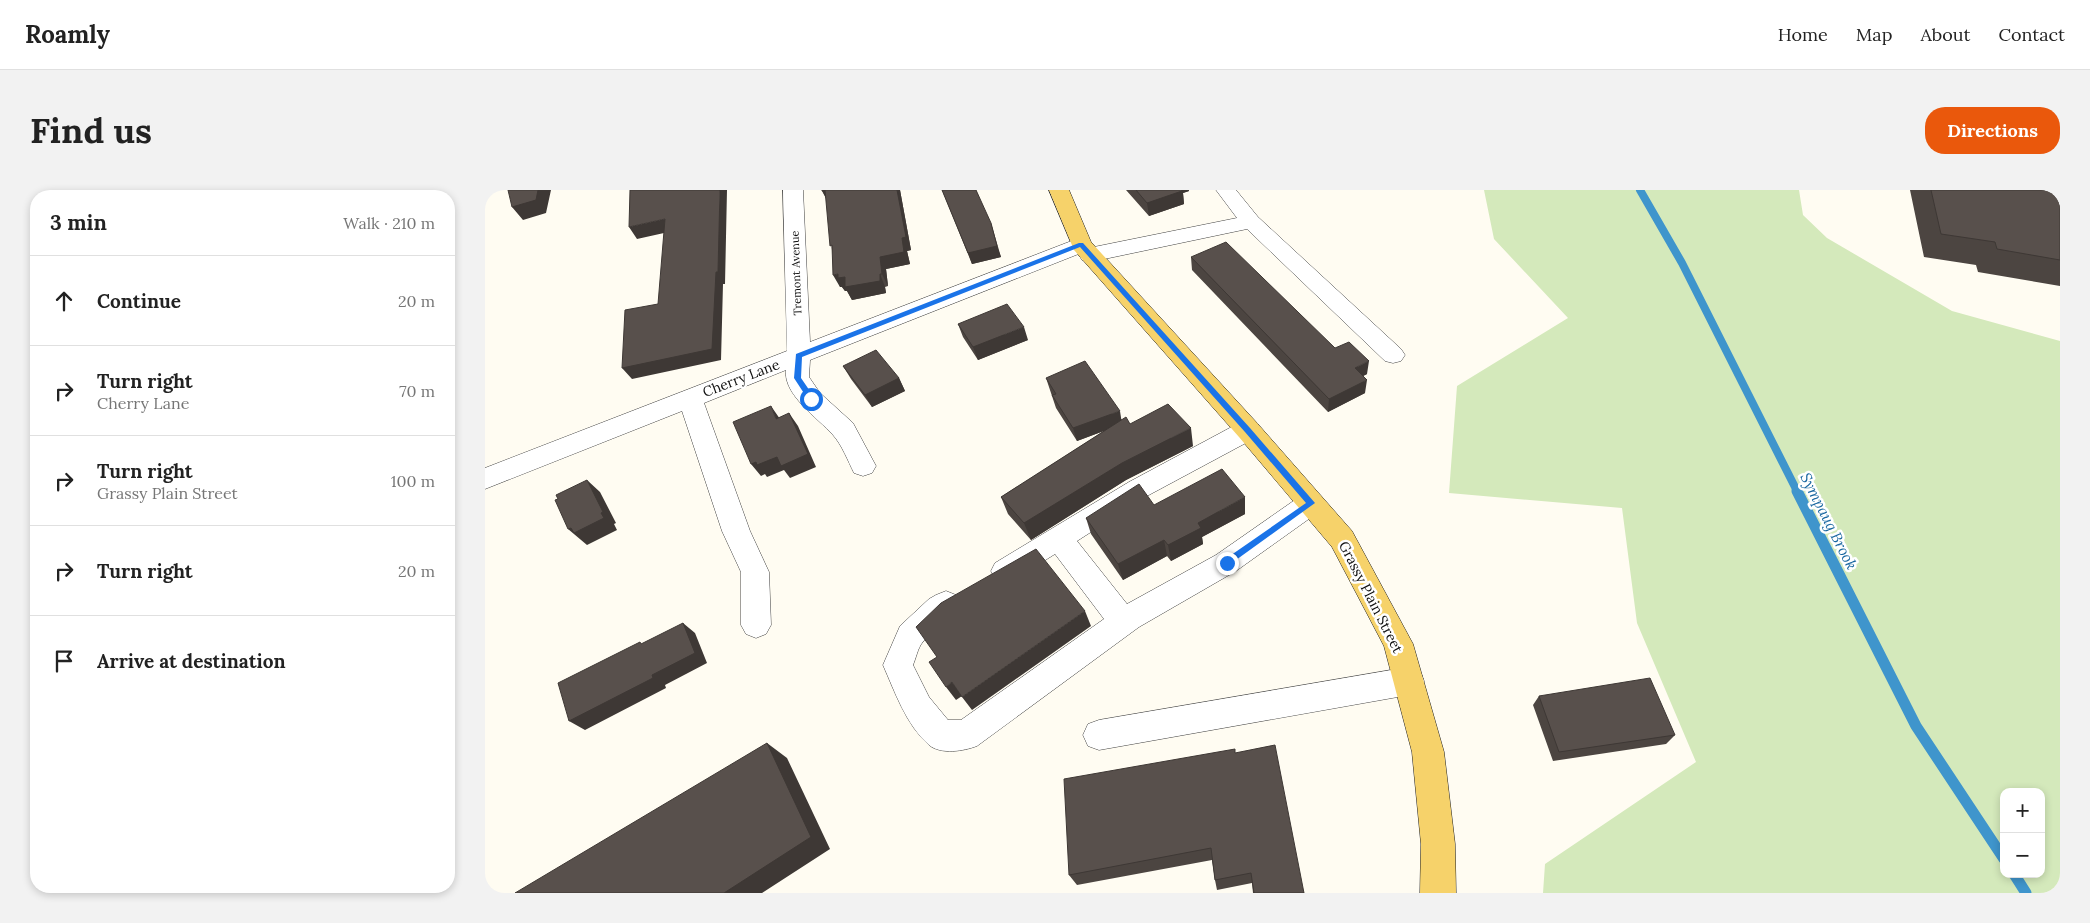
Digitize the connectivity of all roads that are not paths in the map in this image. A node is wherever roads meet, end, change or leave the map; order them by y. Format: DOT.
graph roads {
  1 [pos="793,190"];
  2 [pos="1059,190"];
  3 [pos="1226,190"];
  4 [pos="1251,222"];
  5 [pos="1086,250"];
  6 [pos="799,355"];
  7 [pos="1393,355"];
  8 [pos="690,398"];
  9 [pos="1248,430"];
  10 [pos="863,466"];
  11 [pos="485,479"];
  12 [pos="1311,503"];
  13 [pos="1059,539"];
  14 [pos="1124,622"];
  15 [pos="756,625"];
  16 [pos="1409,681"];
  17 [pos="1099,735"];
  18 [pos="1438,893"];
  1 -- 6 [label="street, Tremont Avenue"];
  2 -- 5 [label="main road, Grassy Plain Street"];
  3 -- 4 [label="street"];
  4 -- 5 [label="street, Cherry Lane"];
  4 -- 7 [label="street"];
  5 -- 6 [label="street, Cherry Lane"];
  5 -- 9 [label="main road, Grassy Plain Street"];
  6 -- 8 [label="street, Cherry Lane"];
  6 -- 10 [label="street, Tremont Avenue"];
  8 -- 11 [label="street, Cherry Lane"];
  8 -- 15 [label="street"];
  9 -- 12 [label="main road, Grassy Plain Street"];
  9 -- 13 [label="street"];
  12 -- 14 [label="street"];
  12 -- 16 [label="main road, Grassy Plain Street"];
  13 -- 14 [label="street"];
  13 -- 14 [label="street"];
  16 -- 17 [label="street"];
  16 -- 18 [label="main road, Grassy Plain Street"];
}
